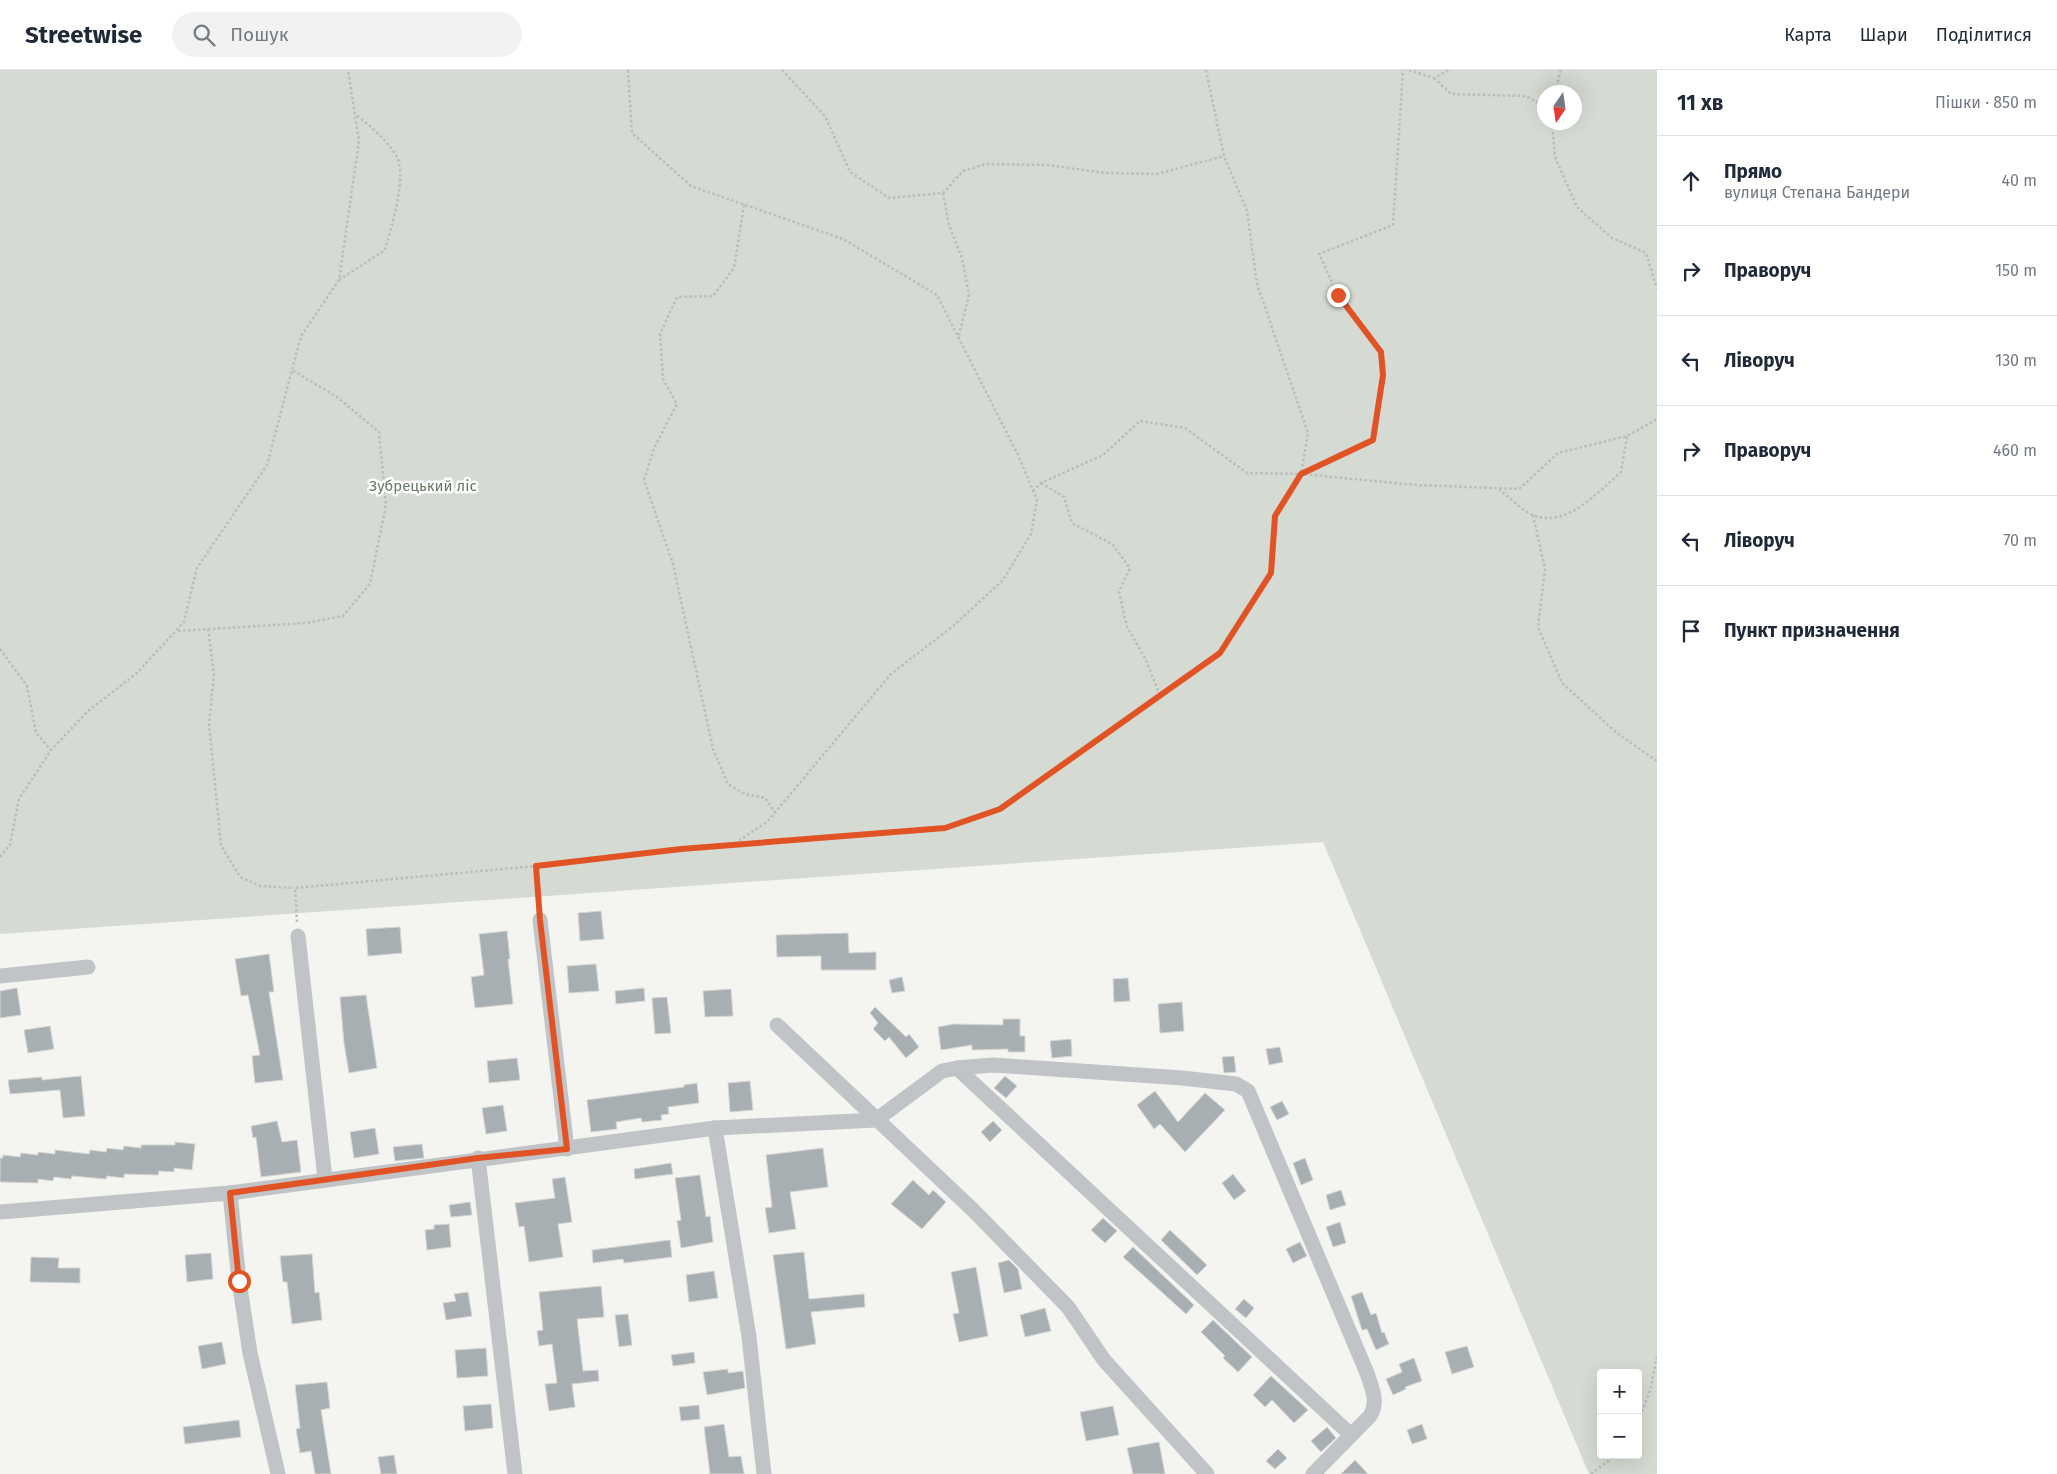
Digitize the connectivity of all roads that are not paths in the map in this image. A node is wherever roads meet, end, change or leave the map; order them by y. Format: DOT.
graph roads {
  1 [pos="540,920"];
  2 [pos="298,936"];
  3 [pos="88,967"];
  4 [pos="0,976"];
  5 [pos="777,1025"];
  6 [pos="956,1068"];
  7 [pos="876,1120"];
  8 [pos="715,1128"];
  9 [pos="567,1149"];
  10 [pos="478,1158"];
  11 [pos="325,1179"];
  12 [pos="230,1193"];
  13 [pos="0,1212"];
  14 [pos="1351,1435"];
  15 [pos="278,1474"];
  16 [pos="515,1474"];
  17 [pos="764,1474"];
  18 [pos="1207,1474"];
  19 [pos="1313,1474"];
  1 -- 9 [label="street"];
  2 -- 11 [label="street"];
  3 -- 4 [label="street"];
  5 -- 7 [label="street"];
  6 -- 7 [label="street"];
  6 -- 14 [label="street"];
  6 -- 14 [label="street"];
  7 -- 8 [label="street"];
  7 -- 18 [label="street"];
  8 -- 9 [label="street"];
  8 -- 17 [label="street"];
  9 -- 10 [label="street"];
  10 -- 11 [label="street"];
  10 -- 16 [label="street"];
  11 -- 12 [label="street"];
  12 -- 13 [label="street"];
  12 -- 15 [label="street"];
  14 -- 19 [label="street"];
}
